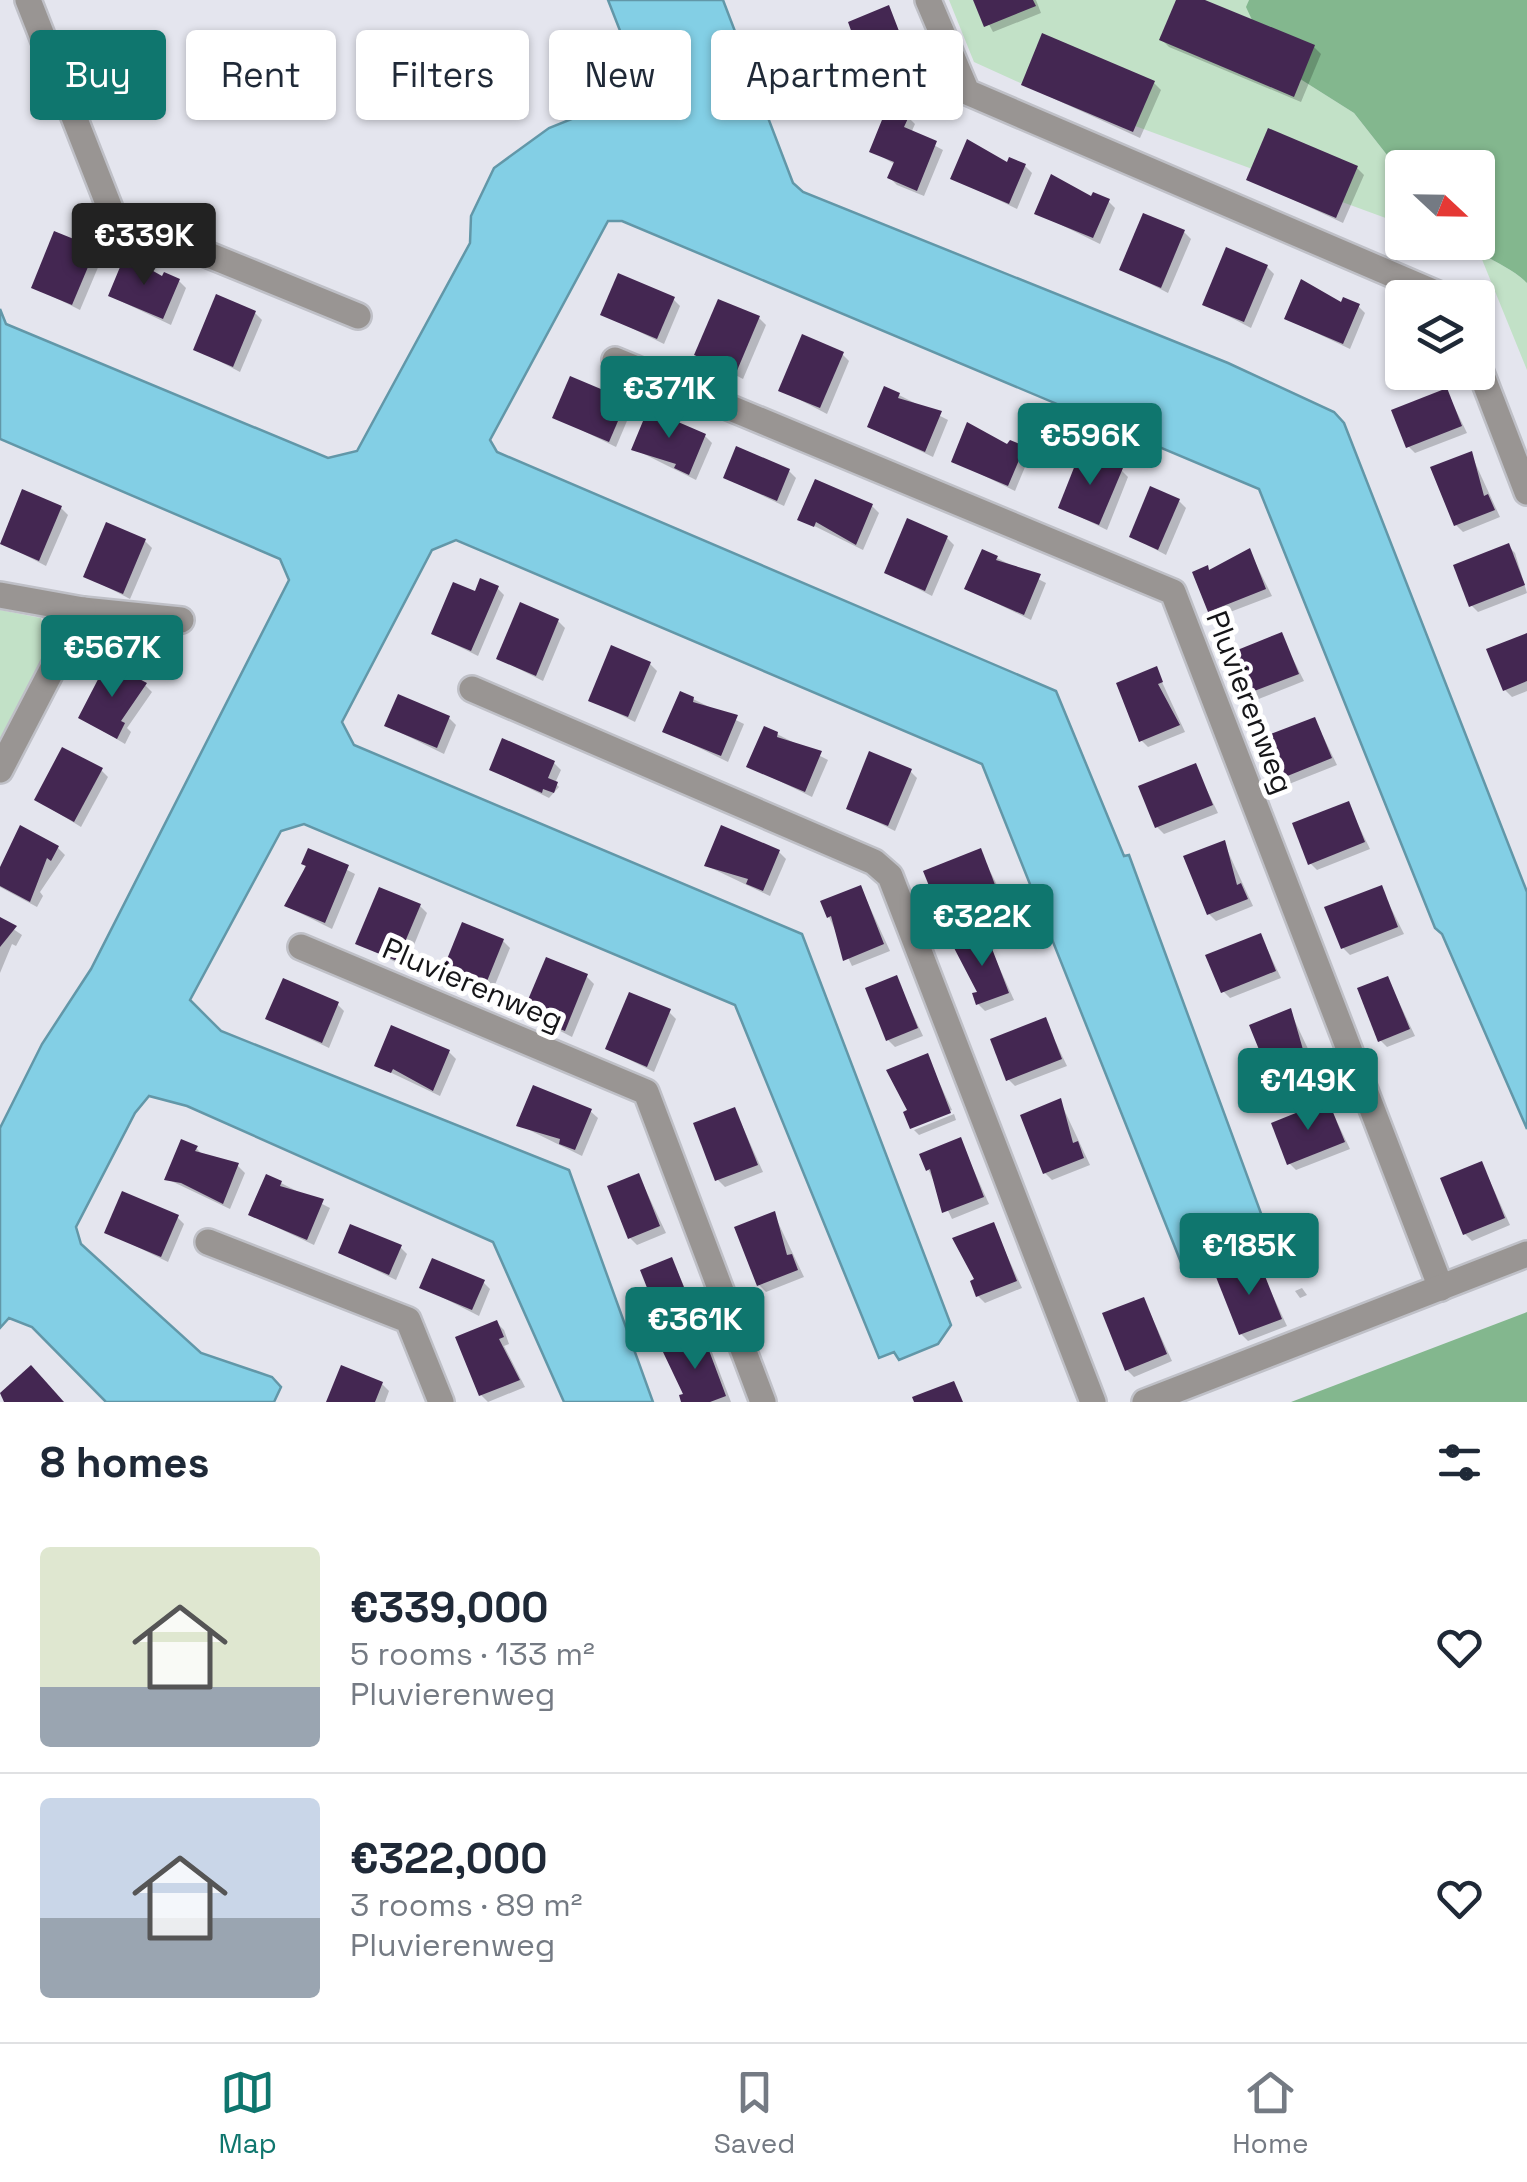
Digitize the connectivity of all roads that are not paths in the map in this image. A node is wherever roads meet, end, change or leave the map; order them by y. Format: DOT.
graph roads {
  1 [pos="28,0"];
  2 [pos="928,0"];
  3 [pos="1405,280"];
  4 [pos="358,316"];
  5 [pos="615,360"];
  6 [pos="1487,390"];
  7 [pos="1527,492"];
  8 [pos="0,595"];
  9 [pos="83,610"];
  10 [pos="181,620"];
  11 [pos="472,689"];
  12 [pos="0,770"];
  13 [pos="301,947"];
  14 [pos="208,1242"];
  15 [pos="1527,1254"];
  16 [pos="1441,1288"];
  17 [pos="440,1402"];
  18 [pos="764,1402"];
  19 [pos="1093,1402"];
  20 [pos="1145,1402"];
  1 -- 4 [label="street"];
  2 -- 3 [label="street"];
  5 -- 16 [label="street, Pluvierenweg"];
  6 -- 7 [label="street"];
  8 -- 9 [label="street"];
  9 -- 10 [label="street"];
  9 -- 12 [label="street"];
  11 -- 19 [label="street"];
  13 -- 18 [label="street, Pluvierenweg"];
  14 -- 17 [label="street"];
  15 -- 16 [label="street"];
  16 -- 20 [label="street"];
}
